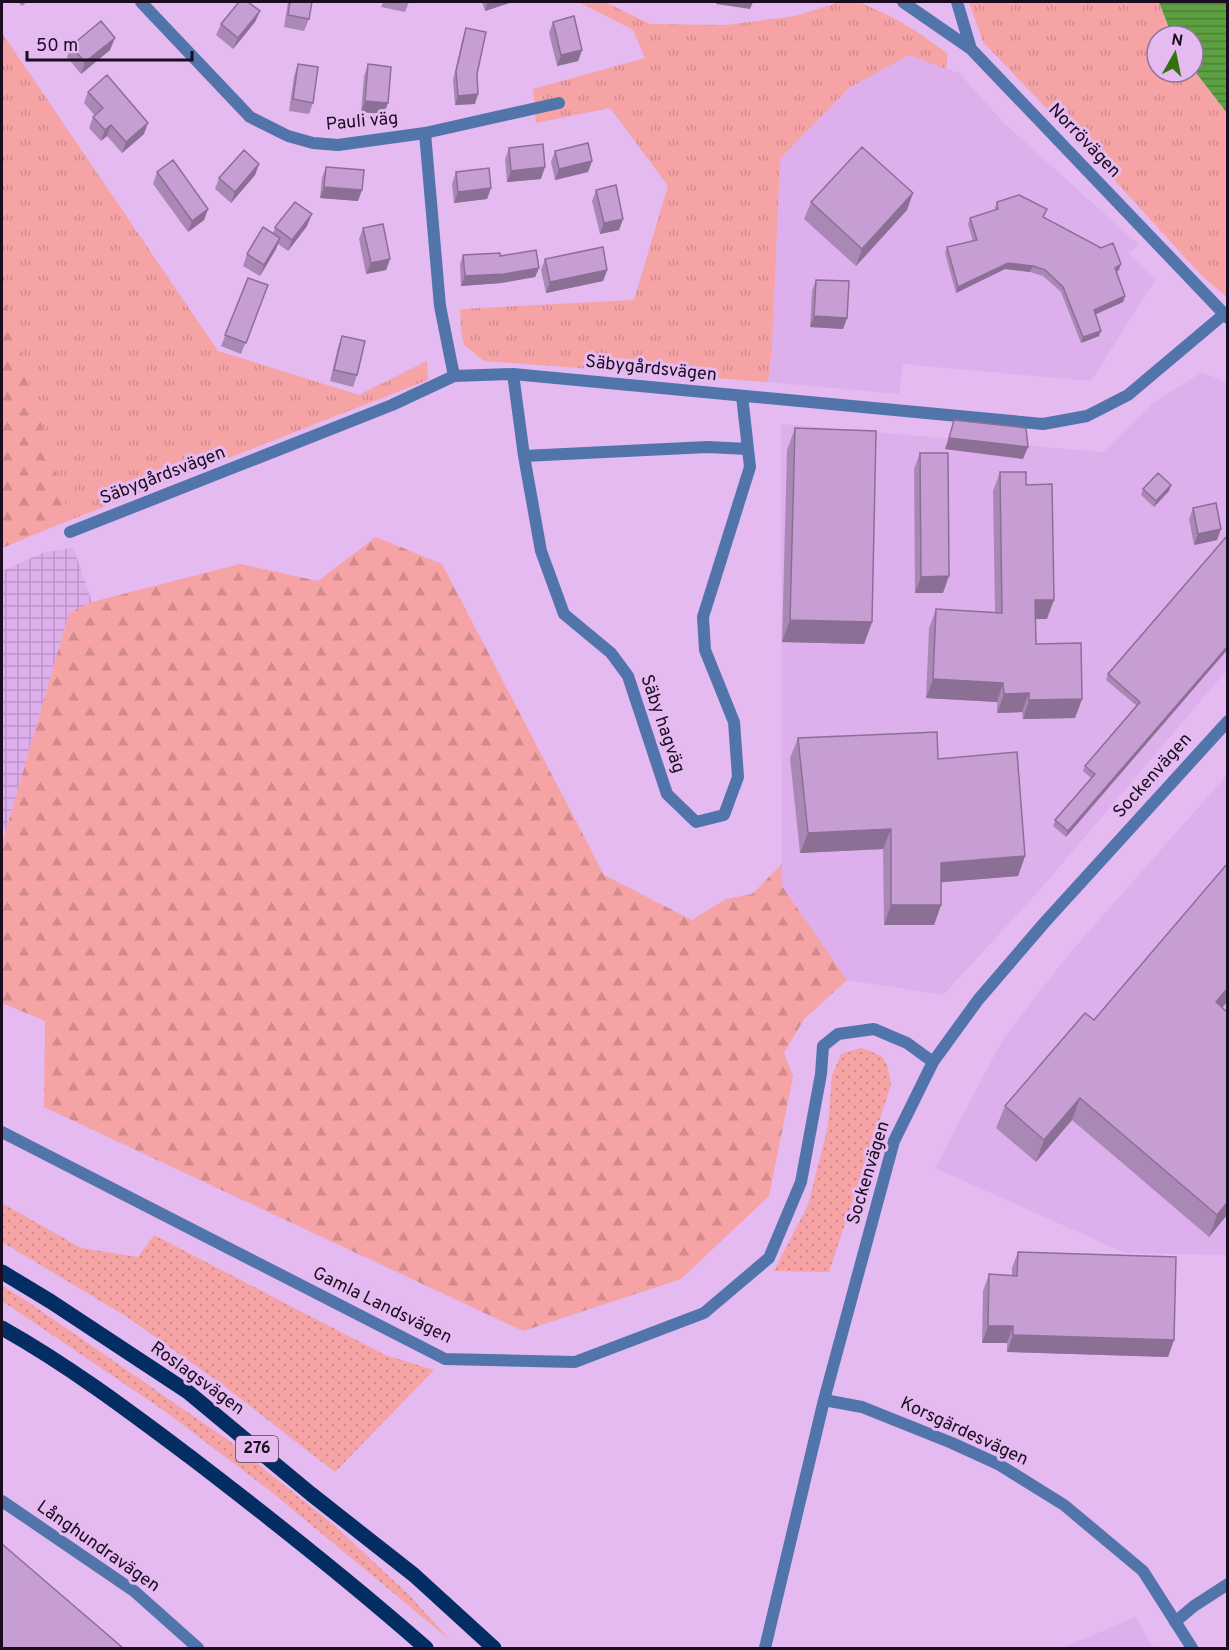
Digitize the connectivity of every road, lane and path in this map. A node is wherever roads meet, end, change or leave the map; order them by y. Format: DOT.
graph roads {
  1 [pos="141,2"];
  2 [pos="903,2"];
  3 [pos="957,2"];
  4 [pos="971,49"];
  5 [pos="559,103"];
  6 [pos="425,133"];
  7 [pos="1225,316"];
  8 [pos="513,374"];
  9 [pos="454,376"];
  10 [pos="742,396"];
  11 [pos="748,449"];
  12 [pos="524,456"];
  13 [pos="70,532"];
  14 [pos="1227,720"];
  15 [pos="933,1062"];
  16 [pos="2,1132"];
  17 [pos="2,1272"];
  18 [pos="2,1328"];
  19 [pos="824,1400"];
  20 [pos="2,1501"];
  21 [pos="1227,1584"];
  22 [pos="1175,1622"];
  23 [pos="769,1633"];
  24 [pos="198,1648"];
  25 [pos="426,1648"];
  26 [pos="494,1648"];
  27 [pos="759,1648"];
  28 [pos="765,1648"];
  29 [pos="1192,1648"];
  1 -- 6 [label="street, Pauli väg"];
  2 -- 4 [label="street, Norrövägen"];
  3 -- 4 [label="street"];
  4 -- 7 [label="street, Norrövägen"];
  5 -- 6 [label="street, Pauli väg"];
  6 -- 9 [label="street, Pauli väg"];
  7 -- 10 [label="street, Säbygårdsvägen"];
  8 -- 9 [label="street, Säbygårdsvägen"];
  8 -- 10 [label="street, Säbygårdsvägen"];
  8 -- 12 [label="street, Säby hagväg"];
  9 -- 13 [label="street, Säbygårdsvägen"];
  10 -- 11 [label="street, Säby hagväg"];
  11 -- 12 [label="street"];
  11 -- 12 [label="street, Säby hagväg"];
  14 -- 15 [label="street, Sockenvägen"];
  15 -- 16 [label="street, Gamla Landsvägen"];
  15 -- 19 [label="street, Sockenvägen"];
  17 -- 26 [label="main road, Roslagsvägen / 276"];
  18 -- 25 [label="main road, 276"];
  19 -- 22 [label="street, Korsgärdesvägen"];
  19 -- 23 [label="street, Sockenvägen"];
  20 -- 24 [label="street, Långhundravägen"];
  21 -- 22 [label="street"];
  22 -- 29 [label="street, Korsgärdesvägen"];
  23 -- 27 [label="street, Sockenvägen"];
  23 -- 28 [label="street, Sockenvägen"];
}
